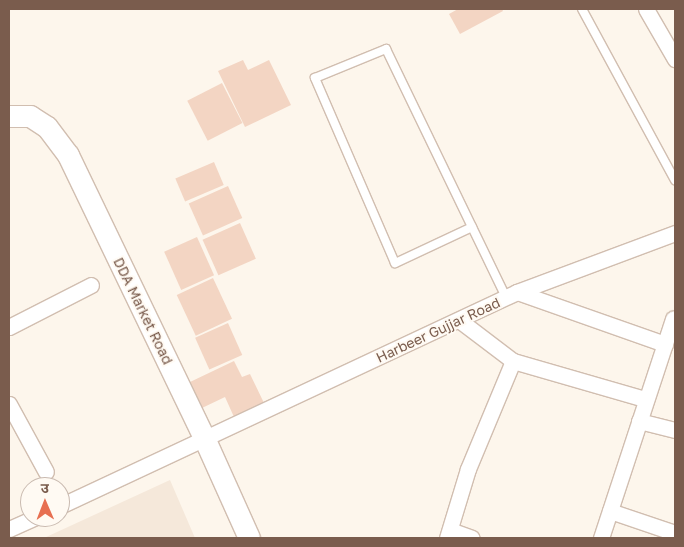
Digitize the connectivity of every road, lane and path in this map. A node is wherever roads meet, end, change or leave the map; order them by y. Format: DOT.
graph roads {
  1 [pos="582,9"];
  2 [pos="646,9"];
  3 [pos="658,32"];
  4 [pos="675,42"];
  5 [pos="675,59"];
  6 [pos="9,116"];
  7 [pos="675,180"];
  8 [pos="472,227"];
  9 [pos="675,233"];
  10 [pos="90,285"];
  11 [pos="512,295"];
  12 [pos="673,319"];
  13 [pos="459,320"];
  14 [pos="9,327"];
  15 [pos="665,344"];
  16 [pos="513,361"];
  17 [pos="645,400"];
  18 [pos="9,404"];
  19 [pos="639,420"];
  20 [pos="675,430"];
  21 [pos="205,440"];
  22 [pos="46,472"];
  23 [pos="70,501"];
  24 [pos="610,511"];
  25 [pos="675,533"];
  26 [pos="448,534"];
  27 [pos="249,538"];
  28 [pos="472,538"];
  29 [pos="601,538"];
  1 -- 7 [label="lane"];
  2 -- 3 [label="street"];
  3 -- 4 [label="street"];
  3 -- 5 [label="street"];
  6 -- 21 [label="street, DDA Market Road"];
  8 -- 8 [label="lane"];
  8 -- 11 [label="lane"];
  9 -- 11 [label="street, Harbeer Gujjar Road"];
  10 -- 14 [label="street"];
  11 -- 13 [label="street, Harbeer Gujjar Road"];
  11 -- 15 [label="street"];
  12 -- 15 [label="street"];
  13 -- 16 [label="street"];
  13 -- 21 [label="street, Harbeer Gujjar Road"];
  15 -- 17 [label="street"];
  16 -- 17 [label="street"];
  16 -- 26 [label="street"];
  17 -- 19 [label="street"];
  18 -- 22 [label="street"];
  19 -- 20 [label="street"];
  19 -- 24 [label="street"];
  21 -- 23 [label="street, Harbeer Gujjar Road"];
  21 -- 27 [label="street, DDA Market Road"];
  24 -- 25 [label="street"];
  24 -- 29 [label="street"];
  26 -- 28 [label="street"];
}
